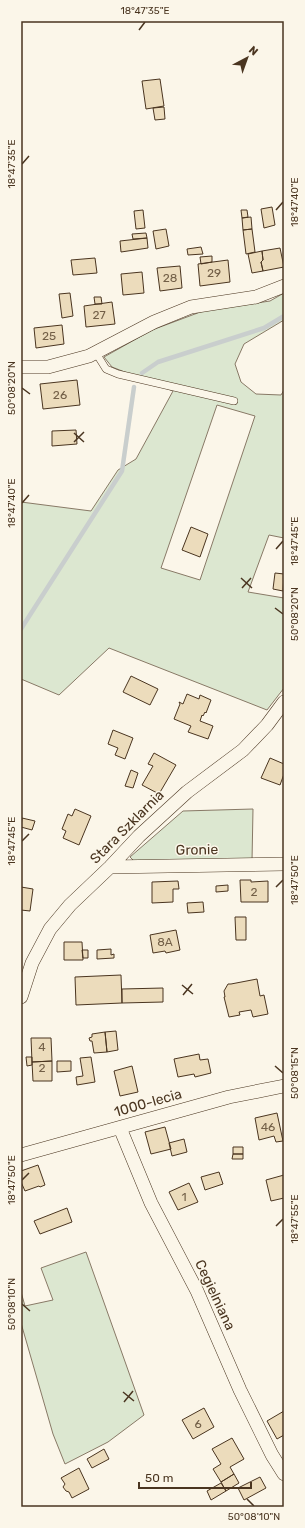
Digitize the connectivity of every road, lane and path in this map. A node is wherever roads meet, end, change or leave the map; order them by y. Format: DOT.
graph roads {
  1 [pos="284,286"];
  2 [pos="96,353"];
  3 [pos="21,367"];
  4 [pos="234,401"];
  5 [pos="284,702"];
  6 [pos="284,864"];
  7 [pos="110,867"];
  8 [pos="21,997"];
  9 [pos="284,1086"];
  10 [pos="120,1128"];
  11 [pos="21,1155"];
  12 [pos="284,1474"];
  1 -- 2 [label="street"];
  2 -- 3 [label="street"];
  2 -- 4 [label="lane"];
  5 -- 7 [label="street, Stara Szklarnia"];
  6 -- 7 [label="street, Gronie"];
  7 -- 8 [label="street, Stara Szklarnia"];
  9 -- 10 [label="street, 1000-lecia"];
  10 -- 11 [label="street, 1000-lecia"];
  10 -- 12 [label="street, Cegielniana"];
}
